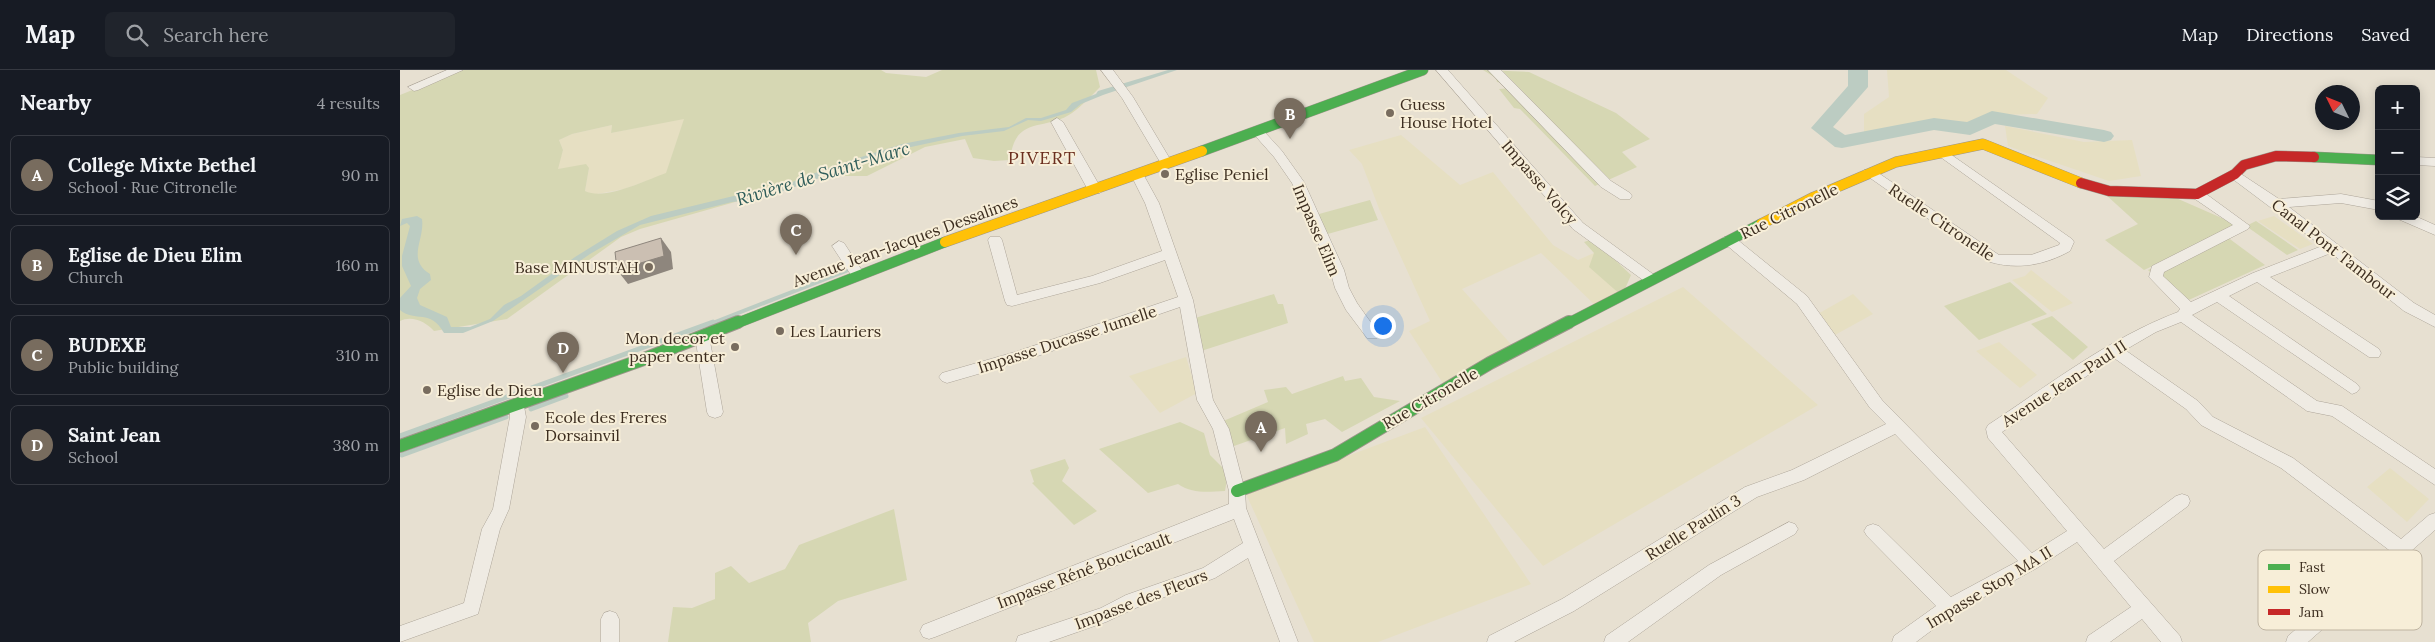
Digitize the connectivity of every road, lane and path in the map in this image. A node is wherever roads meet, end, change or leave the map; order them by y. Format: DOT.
graph roads {
  1 [pos="457,70"];
  2 [pos="1423,70"];
  3 [pos="1442,70"];
  4 [pos="1494,70"];
  5 [pos="1109,73"];
  6 [pos="414,87"];
  7 [pos="1057,122"];
  8 [pos="1257,131"];
  9 [pos="1943,153"];
  10 [pos="2375,160"];
  11 [pos="2420,161"];
  12 [pos="2435,162"];
  13 [pos="1167,164"];
  14 [pos="1869,173"];
  15 [pos="2235,174"];
  16 [pos="1137,175"];
  17 [pos="1095,190"];
  18 [pos="2197,194"];
  19 [pos="1625,196"];
  20 [pos="2277,204"];
  21 [pos="2375,204"];
  22 [pos="2414,220"];
  23 [pos="2434,227"];
  24 [pos="994,240"];
  25 [pos="1728,240"];
  26 [pos="839,246"];
  27 [pos="2333,247"];
  28 [pos="1170,254"];
  29 [pos="858,275"];
  30 [pos="2258,276"];
  31 [pos="1652,280"];
  32 [pos="2218,295"];
  33 [pos="1186,300"];
  34 [pos="2186,312"];
  35 [pos="2435,322"];
  36 [pos="1372,334"];
  37 [pos="702,336"];
  38 [pos="2114,350"];
  39 [pos="2374,353"];
  40 [pos="947,377"];
  41 [pos="2352,388"];
  42 [pos="518,405"];
  43 [pos="715,412"];
  44 [pos="1897,426"];
  45 [pos="400,446"];
  46 [pos="2435,478"];
  47 [pos="1237,499"];
  48 [pos="2182,501"];
  49 [pos="2435,520"];
  50 [pos="1789,529"];
  51 [pos="1873,531"];
  52 [pos="2079,532"];
  53 [pos="1253,546"];
  54 [pos="2402,550"];
  55 [pos="2103,559"];
  56 [pos="2031,563"];
  57 [pos="1949,607"];
  58 [pos="2144,608"];
  59 [pos="610,620"];
  60 [pos="2309,630"];
  61 [pos="929,631"];
  62 [pos="400,634"];
  63 [pos="610,642"];
  64 [pos="1025,642"];
  65 [pos="1289,642"];
  66 [pos="1496,642"];
  67 [pos="1613,642"];
  68 [pos="1900,642"];
  69 [pos="2095,642"];
  70 [pos="2173,642"];
  71 [pos="2295,642"];
  1 -- 6 [label="street"];
  2 -- 8 [label="street, Avenue Jean-Jacques Dessalines"];
  3 -- 31 [label="street, Impasse Volcy"];
  4 -- 19 [label="street"];
  5 -- 13 [label="street"];
  7 -- 17 [label="street"];
  8 -- 13 [label="street, Avenue Jean-Jacques Dessalines"];
  8 -- 36 [label="street, Impasse Elim"];
  9 -- 14 [label="street, Rue Citronelle"];
  9 -- 14 [label="street, Ruelle Citronelle"];
  9 -- 18 [label="street, Rue Citronelle"];
  10 -- 15 [label="street, Rue Citronelle"];
  11 -- 12 [label="street"];
  13 -- 16 [label="street, Avenue Jean-Jacques Dessalines"];
  14 -- 25 [label="street, Rue Citronelle"];
  15 -- 18 [label="street, Rue Citronelle"];
  15 -- 20 [label="street, Canal Pont Tambour"];
  16 -- 17 [label="street, Avenue Jean-Jacques Dessalines"];
  16 -- 28 [label="street"];
  17 -- 29 [label="street, Avenue Jean-Jacques Dessalines"];
  18 -- 34 [label="street"];
  20 -- 21 [label="street"];
  20 -- 27 [label="street, Canal Pont Tambour"];
  22 -- 23 [label="street"];
  24 -- 28 [label="street"];
  25 -- 31 [label="street, Rue Citronelle"];
  25 -- 44 [label="street"];
  26 -- 29 [label="street"];
  27 -- 30 [label="street, Avenue Jean-Paul II"];
  27 -- 35 [label="street, Canal Pont Tambour"];
  28 -- 33 [label="street"];
  29 -- 37 [label="street, Avenue Jean-Jacques Dessalines"];
  30 -- 32 [label="street, Avenue Jean-Paul II"];
  30 -- 39 [label="street"];
  31 -- 47 [label="street, Rue Citronelle"];
  32 -- 34 [label="street, Avenue Jean-Paul II"];
  32 -- 41 [label="street"];
  33 -- 40 [label="street, Impasse Ducasse Jumelle"];
  33 -- 47 [label="street"];
  34 -- 38 [label="street, Avenue Jean-Paul II"];
  34 -- 46 [label="street"];
  37 -- 42 [label="street, Avenue Jean-Jacques Dessalines"];
  37 -- 43 [label="street"];
  38 -- 52 [label="street, Avenue Jean-Paul II"];
  38 -- 54 [label="street"];
  42 -- 45 [label="street, Avenue Jean-Jacques Dessalines"];
  42 -- 62 [label="street"];
  44 -- 56 [label="street"];
  44 -- 66 [label="street, Ruelle Paulin 3"];
  47 -- 53 [label="street"];
  47 -- 61 [label="street, Impasse Réné Boucicault"];
  48 -- 55 [label="street"];
  49 -- 54 [label="street"];
  50 -- 67 [label="street"];
  51 -- 57 [label="street"];
  52 -- 55 [label="street, Avenue Jean-Paul II"];
  52 -- 56 [label="street, Impasse Stop MA II"];
  53 -- 64 [label="street, Impasse des Fleurs"];
  53 -- 65 [label="street"];
  55 -- 58 [label="street, Avenue Jean-Paul II"];
  56 -- 57 [label="street, Impasse Stop MA II"];
  57 -- 68 [label="street, Impasse Stop MA II"];
  58 -- 69 [label="street"];
  58 -- 70 [label="street, Avenue Jean-Paul II"];
  59 -- 63 [label="street"];
  60 -- 71 [label="street"];
}
